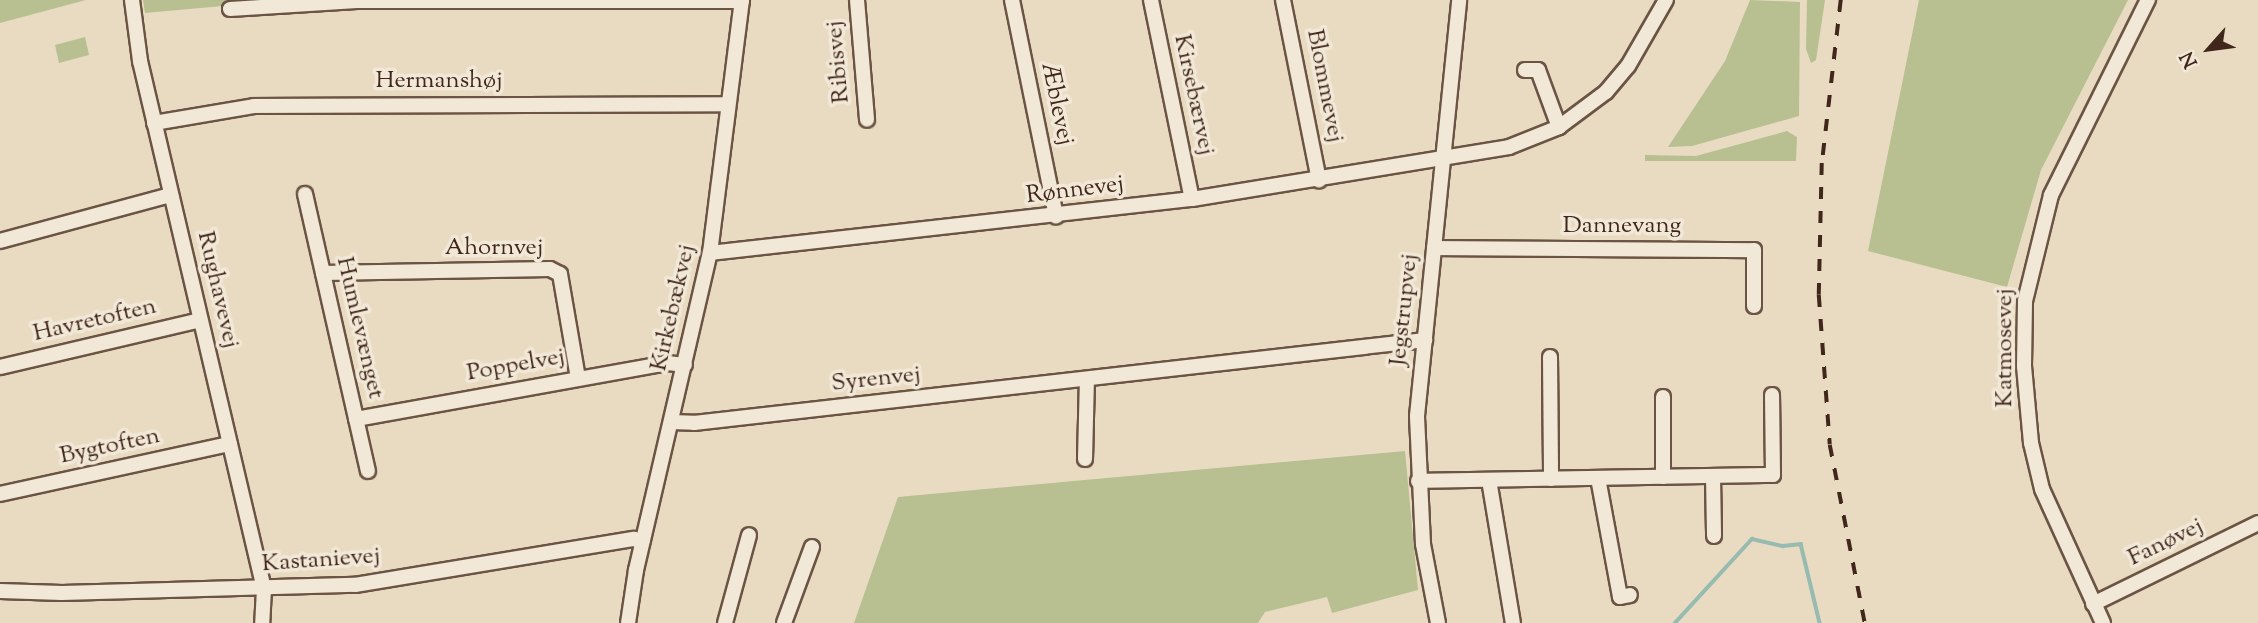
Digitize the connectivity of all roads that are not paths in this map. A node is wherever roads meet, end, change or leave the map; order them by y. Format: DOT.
graph roads {
  1 [pos="132,0"];
  2 [pos="858,0"];
  3 [pos="1012,0"];
  4 [pos="1151,0"];
  5 [pos="1283,0"];
  6 [pos="1459,0"];
  7 [pos="2148,0"];
  8 [pos="742,1"];
  9 [pos="1662,1"];
  10 [pos="230,9"];
  11 [pos="1525,70"];
  12 [pos="726,104"];
  13 [pos="867,120"];
  14 [pos="154,123"];
  15 [pos="1559,127"];
  16 [pos="1443,159"];
  17 [pos="1319,180"];
  18 [pos="305,194"];
  19 [pos="171,195"];
  20 [pos="1192,199"];
  21 [pos="1056,217"];
  22 [pos="0,241"];
  23 [pos="1434,248"];
  24 [pos="710,253"];
  25 [pos="323,273"];
  26 [pos="1754,306"];
  27 [pos="200,320"];
  28 [pos="1425,340"];
  29 [pos="1550,357"];
  30 [pos="685,365"];
  31 [pos="0,367"];
  32 [pos="578,378"];
  33 [pos="1087,379"];
  34 [pos="1772,395"];
  35 [pos="1662,397"];
  36 [pos="356,419"];
  37 [pos="671,422"];
  38 [pos="230,444"];
  39 [pos="1084,459"];
  40 [pos="368,471"];
  41 [pos="1713,476"];
  42 [pos="1663,477"];
  43 [pos="1598,478"];
  44 [pos="1551,479"];
  45 [pos="1489,480"];
  46 [pos="1418,481"];
  47 [pos="0,495"];
  48 [pos="2258,523"];
  49 [pos="749,534"];
  50 [pos="1714,536"];
  51 [pos="642,542"];
  52 [pos="812,547"];
  53 [pos="264,589"];
  54 [pos="0,591"];
  55 [pos="1630,595"];
  56 [pos="2093,604"];
  57 [pos="262,623"];
  58 [pos="631,623"];
  59 [pos="725,623"];
  60 [pos="784,623"];
  61 [pos="1438,623"];
  62 [pos="1513,623"];
  63 [pos="2103,623"];
  1 -- 14 [label="street, Rughavevej"];
  2 -- 13 [label="street, Ribisvej"];
  3 -- 21 [label="street, Æblevej"];
  4 -- 20 [label="street, Kirsebærvej"];
  5 -- 17 [label="street, Blommevej"];
  6 -- 16 [label="street, Jegstrupvej"];
  7 -- 56 [label="street, Katmosevej"];
  8 -- 10 [label="street"];
  8 -- 12 [label="street, Kirkebækvej"];
  9 -- 15 [label="street, Rønnevej"];
  11 -- 15 [label="street"];
  12 -- 14 [label="street, Hermanshøj"];
  12 -- 24 [label="street, Kirkebækvej"];
  14 -- 19 [label="street, Rughavevej"];
  15 -- 16 [label="street, Rønnevej"];
  16 -- 17 [label="street, Rønnevej"];
  16 -- 23 [label="street, Jegstrupvej"];
  17 -- 20 [label="street, Rønnevej"];
  18 -- 25 [label="street, Humlevænget"];
  19 -- 22 [label="street"];
  19 -- 27 [label="street, Rughavevej"];
  20 -- 21 [label="street, Rønnevej"];
  21 -- 24 [label="street, Rønnevej"];
  23 -- 26 [label="street, Dannevang"];
  23 -- 28 [label="street, Jegstrupvej"];
  24 -- 30 [label="street, Kirkebækvej"];
  25 -- 32 [label="street, Ahornvej"];
  25 -- 36 [label="street, Humlevænget"];
  27 -- 31 [label="street, Havretoften"];
  27 -- 38 [label="street, Rughavevej"];
  28 -- 33 [label="street, Syrenvej"];
  28 -- 46 [label="street, Jegstrupvej"];
  29 -- 44 [label="street"];
  30 -- 32 [label="street, Poppelvej"];
  30 -- 37 [label="street, Kirkebækvej"];
  32 -- 36 [label="street, Poppelvej"];
  33 -- 37 [label="street, Syrenvej"];
  33 -- 39 [label="street"];
  34 -- 41 [label="street"];
  35 -- 42 [label="street"];
  36 -- 40 [label="street, Humlevænget"];
  37 -- 51 [label="street, Kirkebækvej"];
  38 -- 47 [label="street, Bygtoften"];
  38 -- 53 [label="street, Rughavevej"];
  41 -- 42 [label="street"];
  41 -- 50 [label="street"];
  42 -- 43 [label="street"];
  43 -- 44 [label="street"];
  43 -- 55 [label="street"];
  44 -- 45 [label="street"];
  45 -- 46 [label="street"];
  45 -- 62 [label="street"];
  46 -- 61 [label="street, Jegstrupvej"];
  48 -- 56 [label="street, Fanøvej"];
  49 -- 59 [label="street"];
  51 -- 53 [label="street, Kastanievej"];
  51 -- 58 [label="street, Kirkebækvej"];
  52 -- 60 [label="street"];
  53 -- 54 [label="street, Kastanievej"];
  53 -- 57 [label="street, Rughavevej"];
  56 -- 63 [label="street, Katmosevej"];
}
